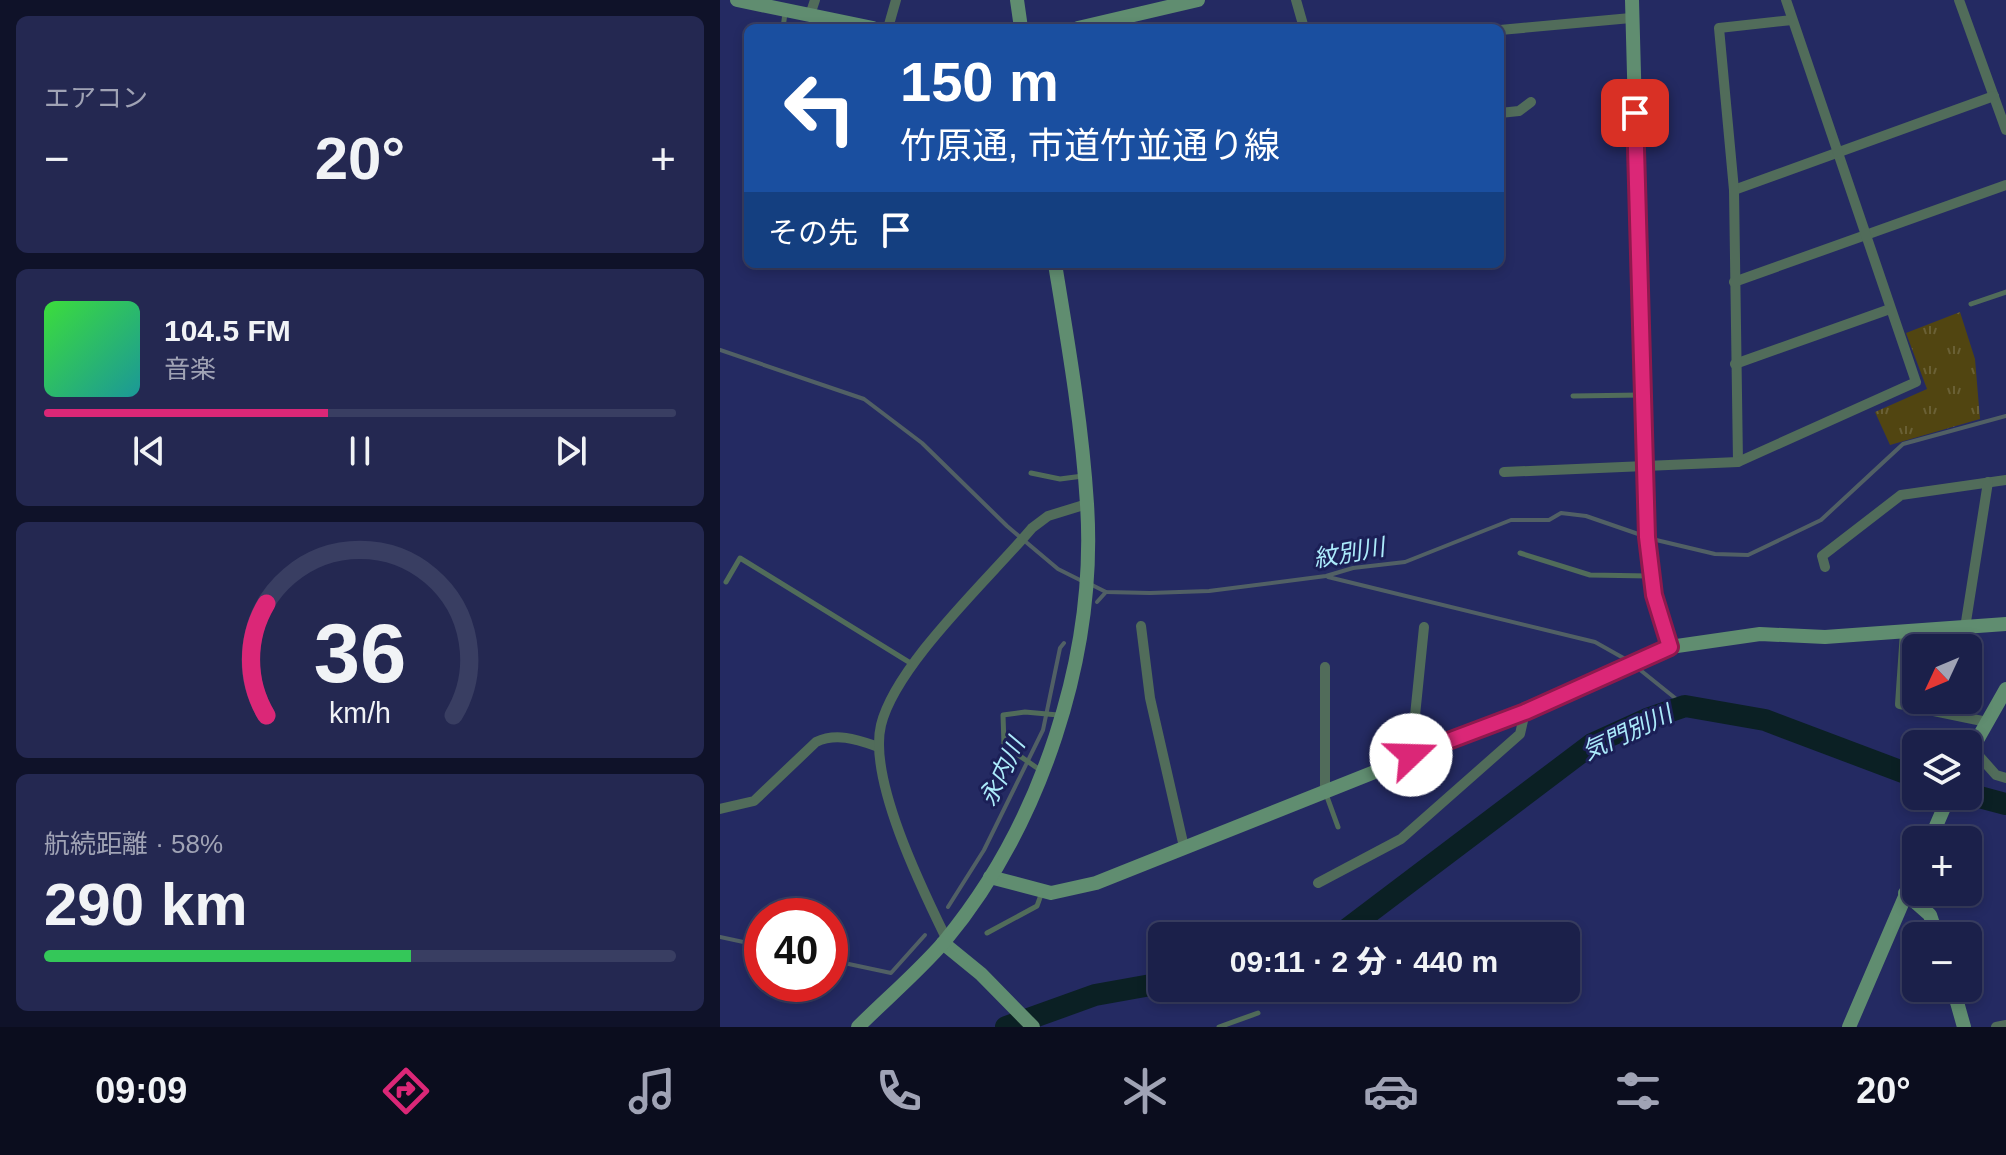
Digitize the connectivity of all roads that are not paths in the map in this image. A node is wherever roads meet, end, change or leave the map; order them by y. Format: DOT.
graph roads {
  1 [pos="737,0"];
  2 [pos="896,0"];
  3 [pos="1017,0"];
  4 [pos="1198,0"];
  5 [pos="1296,0"];
  6 [pos="1632,0"];
  7 [pos="1786,0"];
  8 [pos="1959,0"];
  9 [pos="813,7"];
  10 [pos="785,10"];
  11 [pos="1631,18"];
  12 [pos="1792,20"];
  13 [pos="783,24"];
  14 [pos="862,24"];
  15 [pos="889,24"];
  16 [pos="1020,24"];
  17 [pos="1095,24"];
  18 [pos="1303,24"];
  19 [pos="1504,30"];
  20 [pos="1994,96"];
  21 [pos="1531,102"];
  22 [pos="1504,113"];
  23 [pos="2006,130"];
  24 [pos="1837,152"];
  25 [pos="2006,185"];
  26 [pos="1734,190"];
  27 [pos="1865,235"];
  28 [pos="1056,268"];
  29 [pos="1734,282"];
  30 [pos="2006,292"];
  31 [pos="1971,304"];
  32 [pos="1890,309"];
  33 [pos="1735,364"];
  34 [pos="1642,395"];
  35 [pos="1573,396"];
  36 [pos="1738,462"];
  37 [pos="1645,468"];
  38 [pos="1504,472"];
  39 [pos="1031,473"];
  40 [pos="1084,476"];
  41 [pos="2006,480"];
  42 [pos="1988,482"];
  43 [pos="1087,504"];
  44 [pos="1520,553"];
  45 [pos="1825,567"];
  46 [pos="1650,576"];
  47 [pos="726,582"];
  48 [pos="2006,624"];
  49 [pos="1141,626"];
  50 [pos="1424,627"];
  51 [pos="1965,628"];
  52 [pos="1905,632"];
  53 [pos="1670,647"];
  54 [pos="912,665"];
  55 [pos="1325,667"];
  56 [pos="2006,689"];
  57 [pos="1525,712"];
  58 [pos="1063,716"];
  59 [pos="1987,722"];
  60 [pos="1982,731"];
  61 [pos="879,747"];
  62 [pos="1411,755"];
  63 [pos="1982,763"];
  64 [pos="1044,772"];
  65 [pos="2006,778"];
  66 [pos="1325,791"];
  67 [pos="720,809"];
  68 [pos="1338,827"];
  69 [pos="1184,847"];
  70 [pos="990,877"];
  71 [pos="1318,883"];
  72 [pos="1042,892"];
  73 [pos="1902,900"];
  74 [pos="1920,906"];
  75 [pos="1932,922"];
  76 [pos="987,933"];
  77 [pos="944,940"];
  78 [pos="1957,1002"];
  79 [pos="1258,1013"];
  80 [pos="2006,1025"];
  81 [pos="858,1027"];
  82 [pos="1033,1027"];
  83 [pos="1219,1027"];
  84 [pos="1849,1027"];
  85 [pos="1964,1027"];
  86 [pos="1996,1027"];
  1 -- 10 [label="street"];
  2 -- 15 [label="street"];
  3 -- 16 [label="street"];
  4 -- 17 [label="street"];
  5 -- 18 [label="street"];
  6 -- 11 [label="street"];
  7 -- 12 [label="street"];
  8 -- 20 [label="street"];
  9 -- 10 [label="street"];
  9 -- 14 [label="street"];
  10 -- 13 [label="lane"];
  11 -- 19 [label="street"];
  11 -- 34 [label="street"];
  12 -- 24 [label="street"];
  12 -- 26 [label="street"];
  20 -- 23 [label="street"];
  20 -- 24 [label="street"];
  21 -- 22 [label="street"];
  24 -- 26 [label="street"];
  24 -- 27 [label="street"];
  25 -- 27 [label="street"];
  26 -- 29 [label="street"];
  27 -- 29 [label="street"];
  27 -- 32 [label="street"];
  28 -- 40 [label="street"];
  29 -- 33 [label="street"];
  30 -- 31 [label="lane"];
  32 -- 33 [label="street"];
  32 -- 36 [label="street"];
  33 -- 36 [label="street"];
  34 -- 35 [label="lane"];
  34 -- 37 [label="street"];
  36 -- 37 [label="street"];
  37 -- 38 [label="street"];
  37 -- 46 [label="street"];
  39 -- 40 [label="lane"];
  40 -- 43 [label="street"];
  41 -- 42 [label="street"];
  42 -- 45 [label="street"];
  42 -- 51 [label="street"];
  43 -- 54 [label="street"];
  43 -- 58 [label="street"];
  44 -- 46 [label="lane"];
  46 -- 53 [label="street"];
  47 -- 54 [label="lane"];
  48 -- 51 [label="street"];
  49 -- 69 [label="street"];
  50 -- 62 [label="street"];
  51 -- 52 [label="street"];
  52 -- 53 [label="street"];
  52 -- 59 [label="street"];
  53 -- 57 [label="street"];
  54 -- 61 [label="street"];
  55 -- 66 [label="street"];
  56 -- 59 [label="street"];
  57 -- 62 [label="street"];
  57 -- 71 [label="street"];
  58 -- 64 [label="street"];
  58 -- 64 [label="lane"];
  59 -- 60 [label="street"];
  61 -- 67 [label="street"];
  61 -- 77 [label="street"];
  62 -- 66 [label="street"];
  63 -- 65 [label="street"];
  64 -- 70 [label="street"];
  66 -- 68 [label="lane"];
  66 -- 69 [label="street"];
  69 -- 72 [label="street"];
  70 -- 72 [label="street"];
  70 -- 77 [label="street"];
  72 -- 76 [label="lane"];
  73 -- 84 [label="street"];
  74 -- 75 [label="street"];
  77 -- 81 [label="street"];
  77 -- 82 [label="street"];
  78 -- 85 [label="street"];
  79 -- 83 [label="lane"];
  80 -- 86 [label="street"];
}
